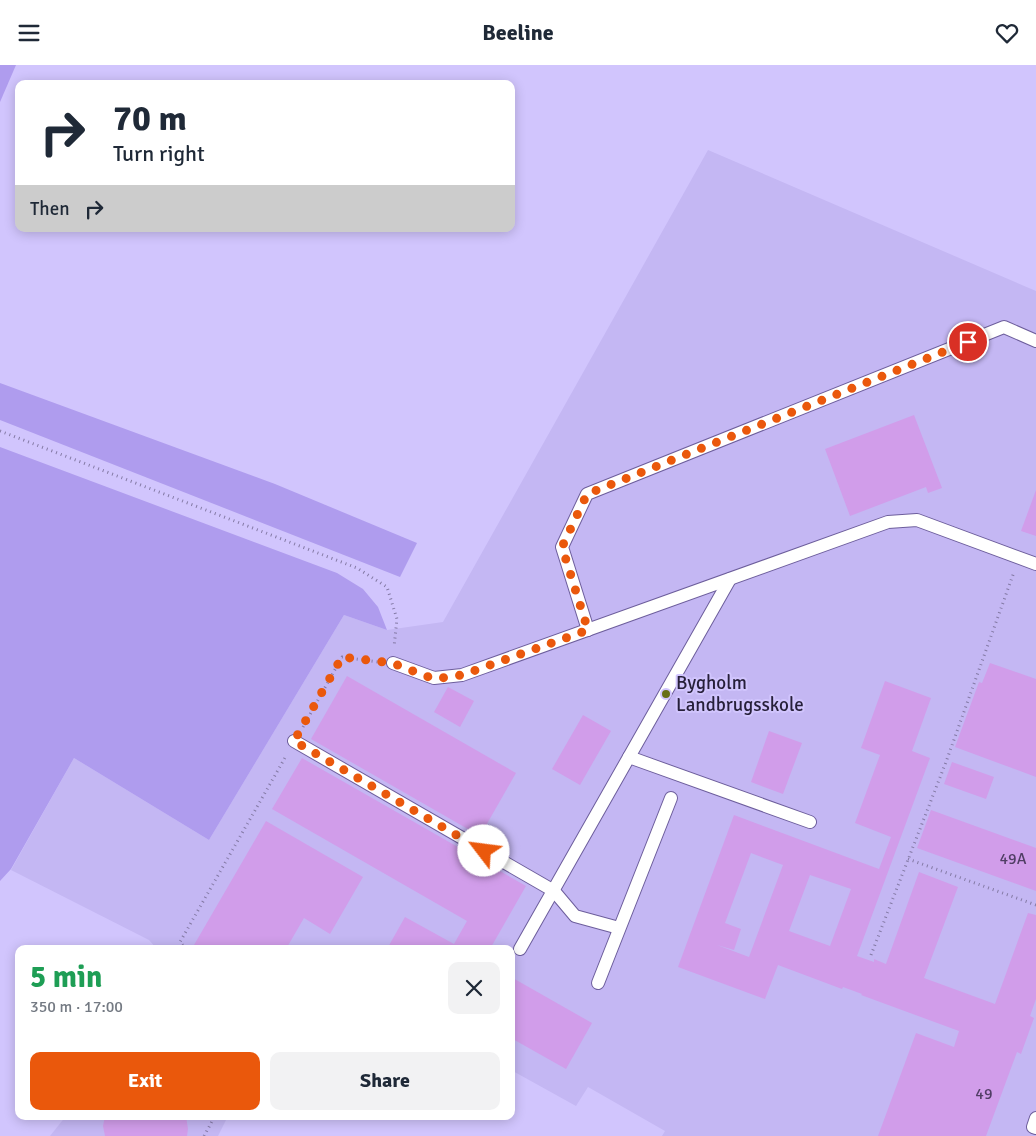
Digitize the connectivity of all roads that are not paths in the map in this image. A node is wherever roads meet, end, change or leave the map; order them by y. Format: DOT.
graph roads {
  1 [pos="1036,341"];
  2 [pos="1036,564"];
  3 [pos="730,579"];
  4 [pos="588,630"];
  5 [pos="392,663"];
  6 [pos="294,741"];
  7 [pos="629,757"];
  8 [pos="670,798"];
  9 [pos="810,822"];
  10 [pos="554,891"];
  11 [pos="619,928"];
  12 [pos="520,949"];
  13 [pos="598,983"];
  14 [pos="1036,1118"];
  15 [pos="1036,1128"];
  1 -- 4 [label="lane"];
  2 -- 3 [label="lane"];
  3 -- 4 [label="lane"];
  3 -- 7 [label="lane"];
  4 -- 5 [label="lane"];
  6 -- 10 [label="lane"];
  7 -- 9 [label="lane"];
  7 -- 10 [label="lane"];
  8 -- 11 [label="lane"];
  10 -- 11 [label="lane"];
  10 -- 12 [label="lane"];
  11 -- 13 [label="lane"];
  14 -- 15 [label="lane"];
}
